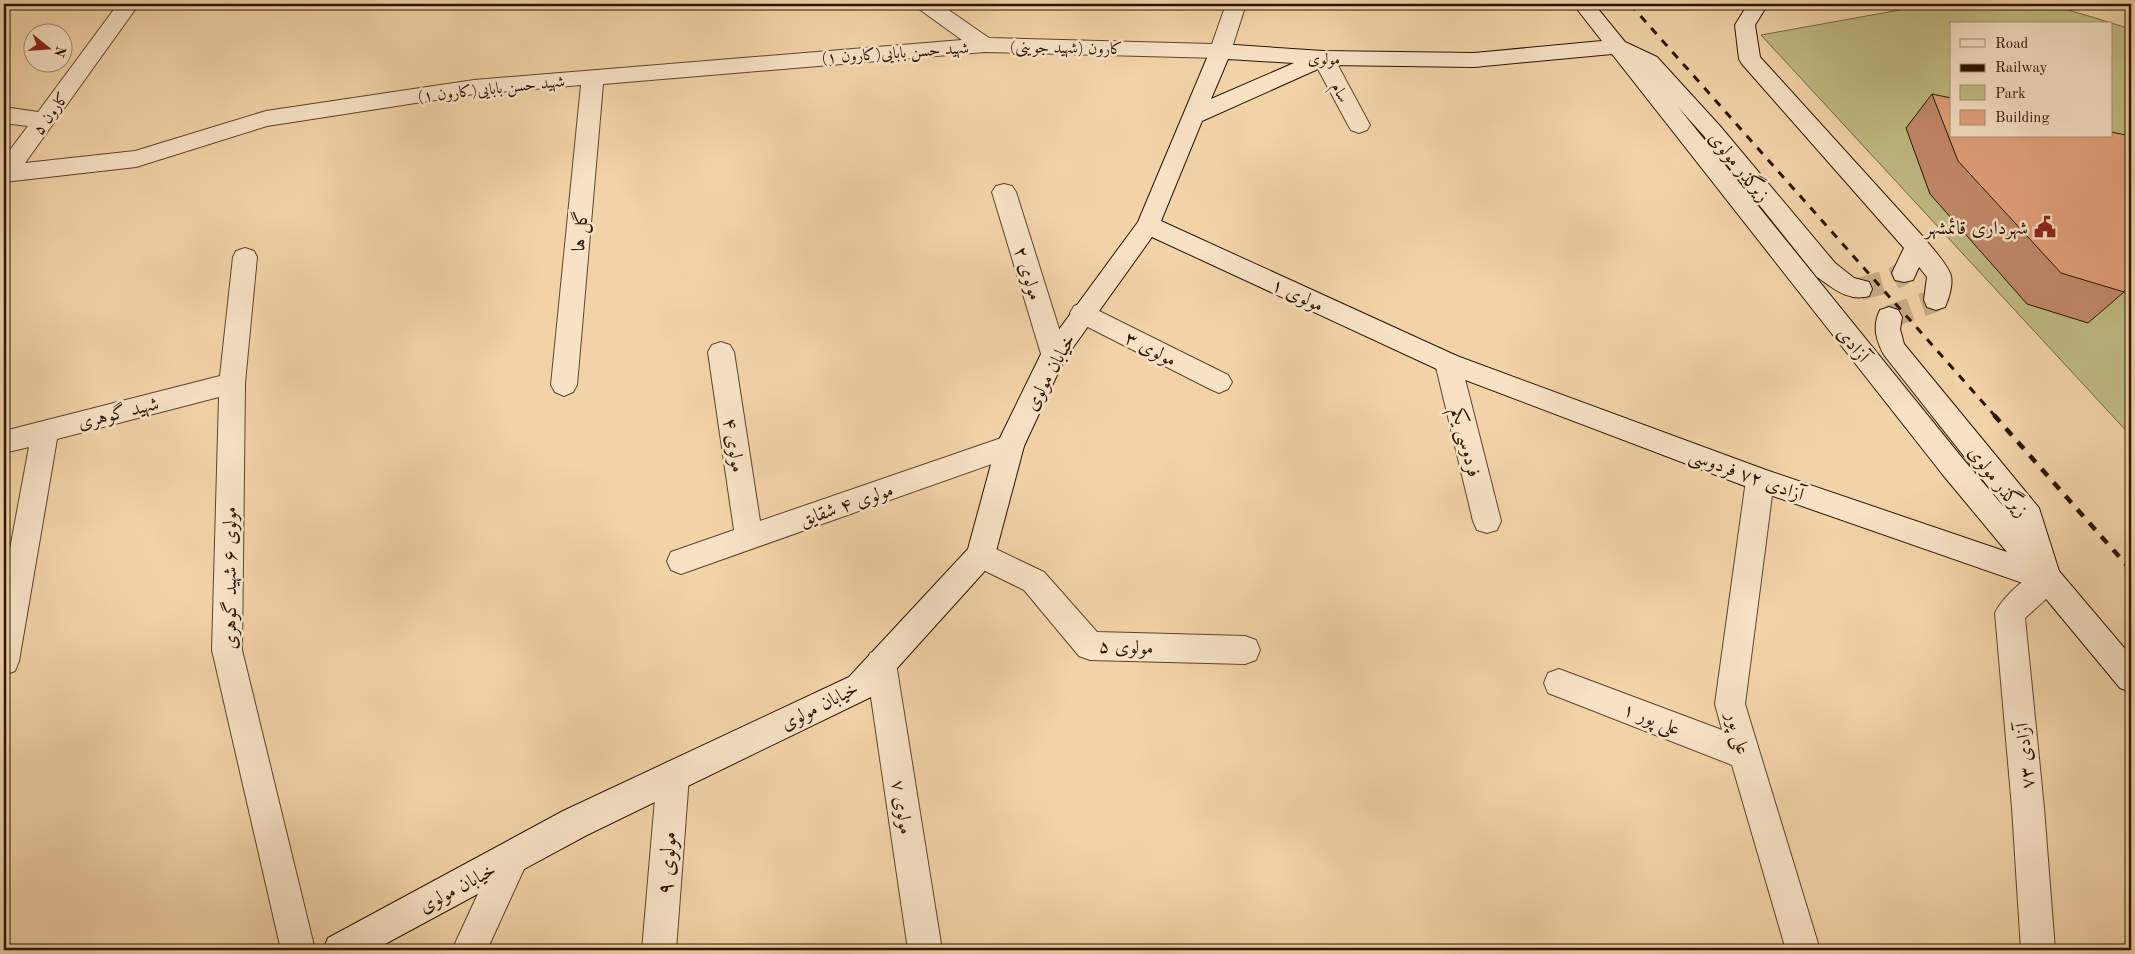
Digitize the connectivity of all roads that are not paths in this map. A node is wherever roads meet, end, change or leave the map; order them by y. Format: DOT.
graph roads {
  1 [pos="128,4"];
  2 [pos="926,4"];
  3 [pos="1236,4"];
  4 [pos="1583,4"];
  5 [pos="1758,4"];
  6 [pos="984,46"];
  7 [pos="1617,47"];
  8 [pos="1220,51"];
  9 [pos="1323,58"];
  10 [pos="593,77"];
  11 [pos="4,115"];
  12 [pos="1193,116"];
  13 [pos="44,120"];
  14 [pos="1359,125"];
  15 [pos="5,173"];
  16 [pos="1004,192"];
  17 [pos="1148,225"];
  18 [pos="1917,246"];
  19 [pos="245,257"];
  20 [pos="1904,273"];
  21 [pos="1860,289"];
  22 [pos="1936,300"];
  23 [pos="1083,313"];
  24 [pos="1889,317"];
  25 [pos="721,352"];
  26 [pos="1054,354"];
  27 [pos="1448,362"];
  28 [pos="1219,382"];
  29 [pos="232,384"];
  30 [pos="564,386"];
  31 [pos="44,431"];
  32 [pos="4,442"];
  33 [pos="1010,446"];
  34 [pos="1760,480"];
  35 [pos="1487,521"];
  36 [pos="749,538"];
  37 [pos="981,555"];
  38 [pos="681,561"];
  39 [pos="2048,579"];
  40 [pos="1245,650"];
  41 [pos="4,661"];
  42 [pos="881,663"];
  43 [pos="2131,678"];
  44 [pos="1559,683"];
  45 [pos="1744,754"];
  46 [pos="673,776"];
  47 [pos="512,858"];
  48 [pos="298,950"];
  49 [pos="340,950"];
  50 [pos="470,950"];
  51 [pos="660,950"];
  52 [pos="925,950"];
  53 [pos="1803,950"];
  54 [pos="2038,950"];
  1 -- 13 [label="street, کارون ۵"];
  2 -- 6 [label="street, کارون (شهید جوینی)"];
  3 -- 8 [label="street"];
  4 -- 7 [label="street, آزادی"];
  5 -- 18 [label="street"];
  6 -- 8 [label="street, کارون (شهید جوینی)"];
  6 -- 10 [label="street, شهید حسن بابایی(کارون ۱)"];
  7 -- 9 [label="street, مولوی"];
  7 -- 21 [label="street, زیرگذر مولوی"];
  7 -- 39 [label="street, آزادی"];
  8 -- 9 [label="street, مولوی"];
  8 -- 12 [label="street"];
  9 -- 12 [label="street"];
  9 -- 14 [label="street, سام"];
  10 -- 15 [label="street, شهید حسن بابایی(کارون ۱)"];
  10 -- 30 [label="street, گل ها"];
  11 -- 13 [label="street"];
  12 -- 17 [label="street"];
  13 -- 15 [label="street, کارون ۵"];
  16 -- 26 [label="street, مولوی ۲"];
  17 -- 23 [label="street, خیابان مولوی"];
  17 -- 27 [label="street, مولوی ۱"];
  18 -- 20 [label="street"];
  18 -- 22 [label="street"];
  19 -- 29 [label="street, مولوی ۶ شهید گوهری"];
  23 -- 26 [label="street, خیابان مولوی"];
  23 -- 28 [label="street, مولوی ۳"];
  24 -- 39 [label="street, زیرگذر مولوی"];
  25 -- 36 [label="street, مولوی ۴"];
  26 -- 33 [label="street, خیابان مولوی"];
  27 -- 34 [label="street, آزادی ۷۲ فردوسی"];
  27 -- 35 [label="street, فردوسی یکم"];
  29 -- 31 [label="street, شهید گوهری"];
  29 -- 48 [label="street, مولوی ۶ شهید گوهری"];
  31 -- 32 [label="street, شهید گوهری"];
  31 -- 41 [label="street"];
  33 -- 36 [label="street, مولوی ۴ شقایق"];
  33 -- 37 [label="street, خیابان مولوی"];
  34 -- 39 [label="street, آزادی ۷۲ فردوسی"];
  34 -- 45 [label="street, علی پور"];
  36 -- 38 [label="street, مولوی ۴ شقایق"];
  37 -- 40 [label="street, مولوی ۵"];
  37 -- 42 [label="street, خیابان مولوی"];
  39 -- 43 [label="street, آزادی"];
  39 -- 54 [label="street, آزادی ۷۳"];
  42 -- 46 [label="street, خیابان مولوی"];
  42 -- 52 [label="street, مولوی ۷"];
  44 -- 45 [label="street, علی پور ۱"];
  45 -- 53 [label="street, علی پور"];
  46 -- 47 [label="street, خیابان مولوی"];
  46 -- 51 [label="street, مولوی ۹"];
  47 -- 49 [label="street, خیابان مولوی"];
  47 -- 50 [label="street"];
}
